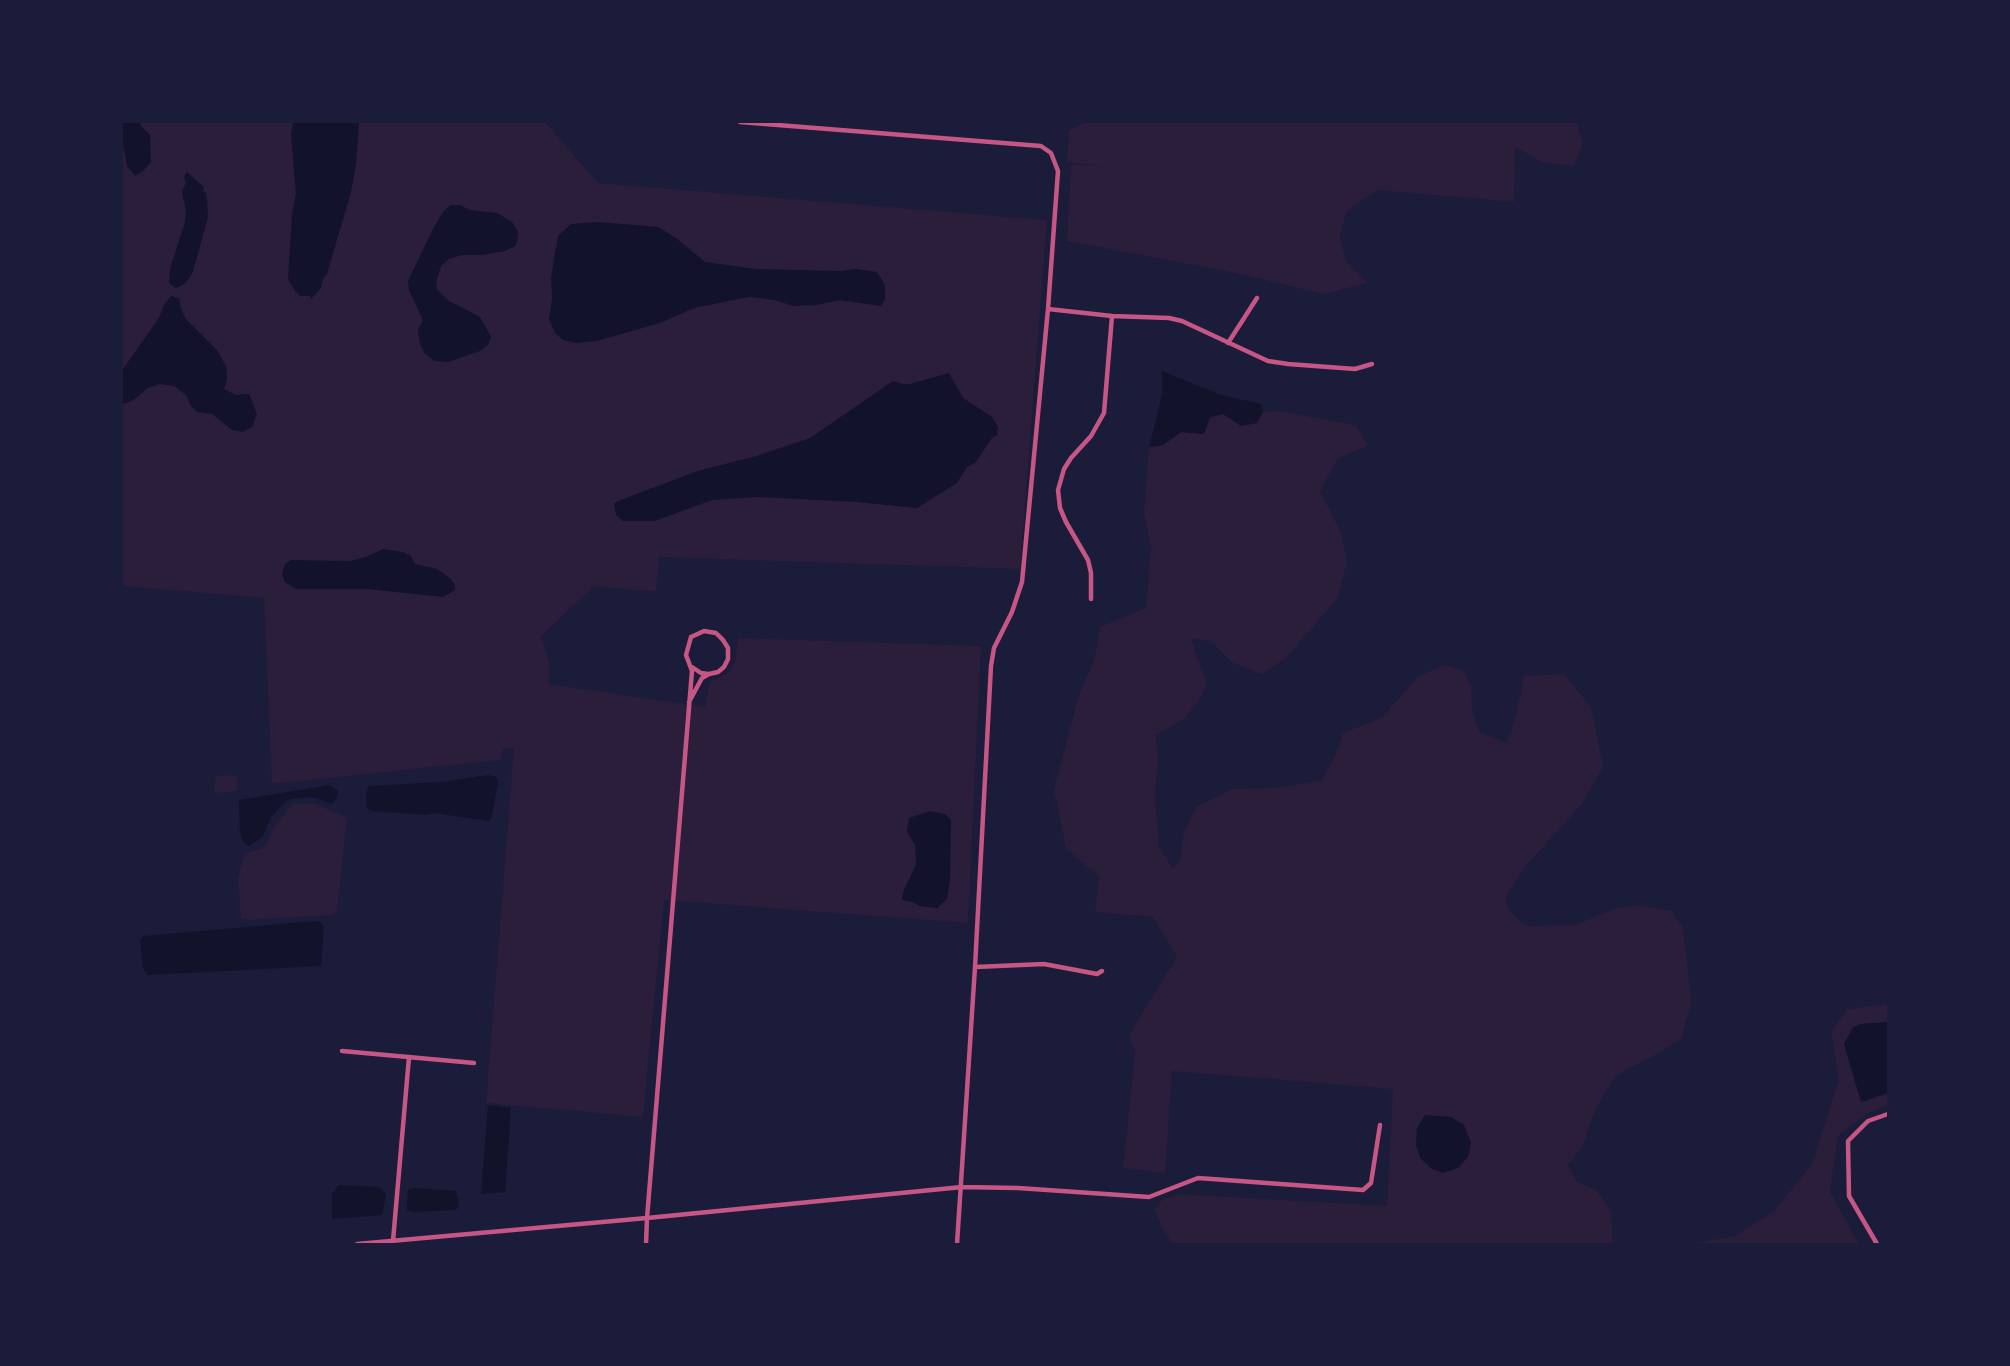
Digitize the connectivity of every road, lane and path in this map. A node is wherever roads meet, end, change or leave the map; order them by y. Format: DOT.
graph roads {
  1 [pos="740,122"];
  2 [pos="1257,298"];
  3 [pos="1048,309"];
  4 [pos="1112,316"];
  5 [pos="1228,343"];
  6 [pos="1372,364"];
  7 [pos="1090,599"];
  8 [pos="688,663"];
  9 [pos="709,674"];
  10 [pos="689,702"];
  11 [pos="975,967"];
  12 [pos="1102,971"];
  13 [pos="342,1051"];
  14 [pos="409,1057"];
  15 [pos="474,1063"];
  16 [pos="1888,1114"];
  17 [pos="1380,1125"];
  18 [pos="962,1187"];
  19 [pos="647,1218"];
  20 [pos="393,1241"];
  21 [pos="357,1245"];
  22 [pos="646,1245"];
  23 [pos="957,1245"];
  24 [pos="1877,1245"];
  1 -- 3 [label="street"];
  2 -- 5 [label="street"];
  3 -- 4 [label="street"];
  3 -- 11 [label="street"];
  4 -- 5 [label="street"];
  4 -- 7 [label="street"];
  5 -- 6 [label="street"];
  8 -- 9 [label="street"];
  8 -- 9 [label="street"];
  8 -- 10 [label="street"];
  9 -- 10 [label="street"];
  10 -- 19 [label="street"];
  11 -- 12 [label="street"];
  11 -- 18 [label="street"];
  13 -- 14 [label="street"];
  14 -- 15 [label="street"];
  14 -- 20 [label="street"];
  16 -- 24 [label="street"];
  17 -- 18 [label="street"];
  18 -- 19 [label="street"];
  18 -- 23 [label="street"];
  19 -- 20 [label="street"];
  19 -- 22 [label="street"];
  20 -- 21 [label="street"];
}
